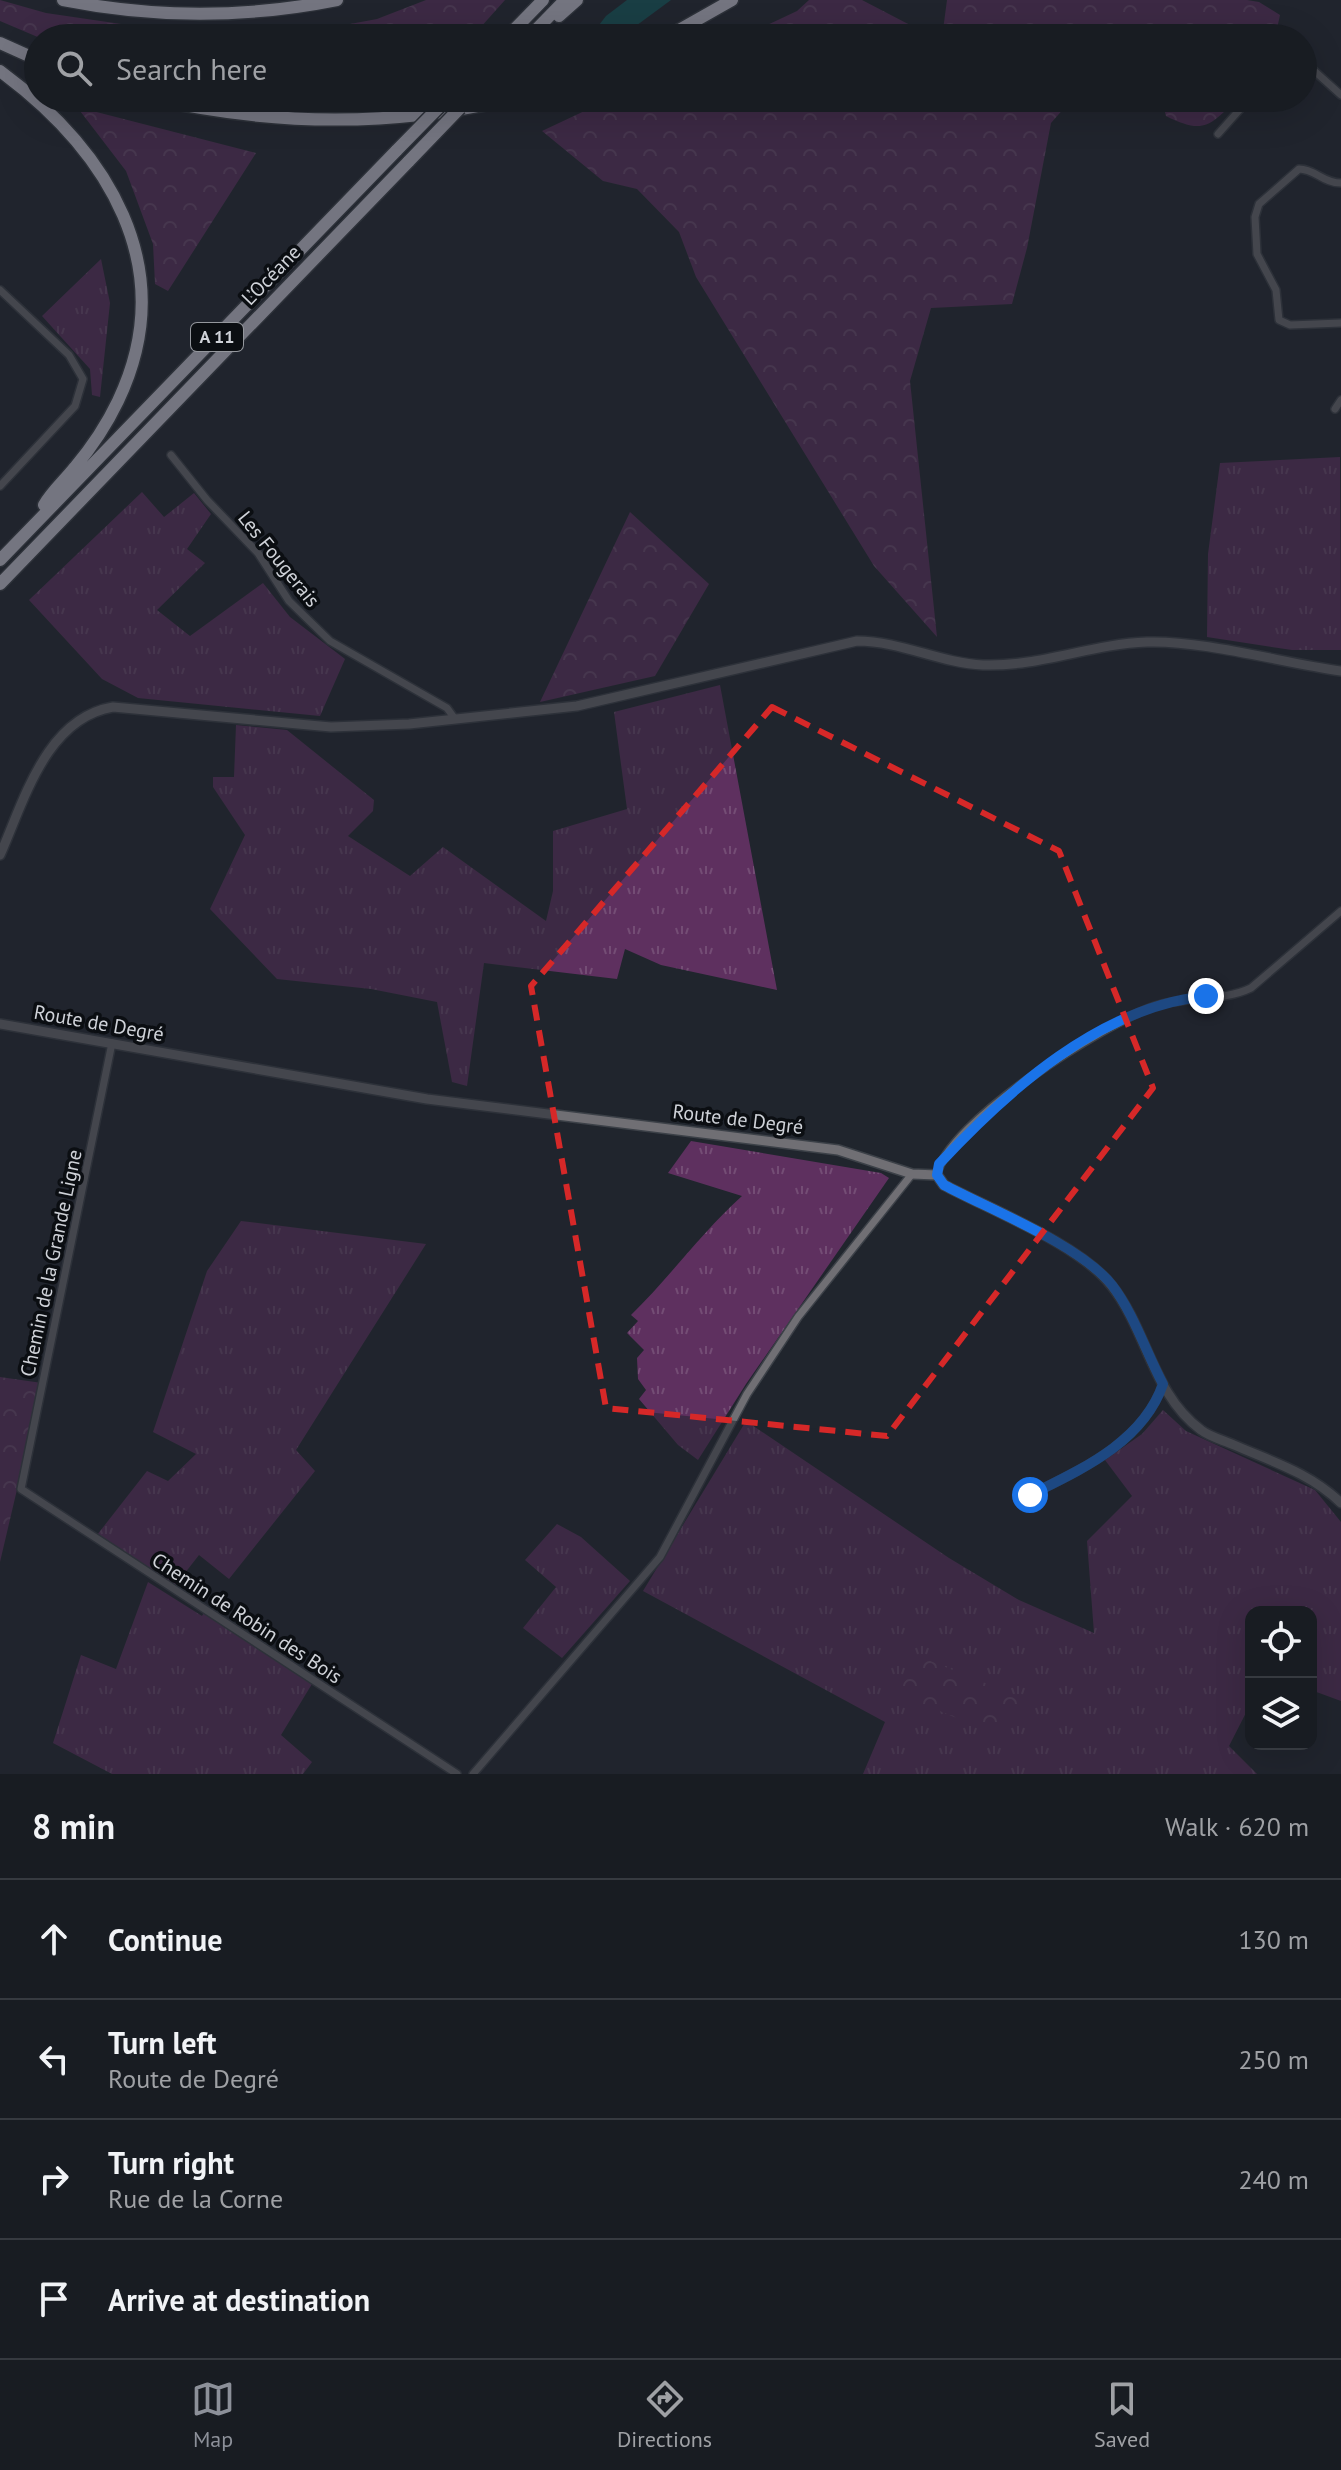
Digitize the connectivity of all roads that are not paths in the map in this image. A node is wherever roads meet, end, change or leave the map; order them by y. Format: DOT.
graph roads {
  1 [pos="63,0"];
  2 [pos="337,0"];
  3 [pos="543,0"];
  4 [pos="565,0"];
  5 [pos="577,0"];
  6 [pos="732,0"];
  7 [pos="520,24"];
  8 [pos="542,24"];
  9 [pos="690,24"];
  10 [pos="0,43"];
  11 [pos="24,54"];
  12 [pos="0,71"];
  13 [pos="1317,73"];
  14 [pos="24,90"];
  15 [pos="1341,95"];
  16 [pos="51,112"];
  17 [pos="221,112"];
  18 [pos="434,112"];
  19 [pos="436,112"];
  20 [pos="456,112"];
  21 [pos="1238,112"];
  22 [pos="1218,134"];
  23 [pos="1341,183"];
  24 [pos="0,290"];
  25 [pos="1341,323"];
  26 [pos="1341,400"];
  27 [pos="1335,409"];
  28 [pos="171,455"];
  29 [pos="0,486"];
  30 [pos="36,523"];
  31 [pos="0,560"];
  32 [pos="0,584"];
  33 [pos="1341,671"];
  34 [pos="455,719"];
  35 [pos="0,855"];
  36 [pos="1341,911"];
  37 [pos="0,1024"];
  38 [pos="112,1043"];
  39 [pos="912,1174"];
  40 [pos="937,1175"];
  41 [pos="1163,1384"];
  42 [pos="21,1489"];
  43 [pos="1030,1495"];
  44 [pos="1341,1503"];
  45 [pos="457,1774"];
  46 [pos="473,1774"];
  1 -- 2 [label="highway"];
  3 -- 7 [label="highway"];
  4 -- 8 [label="highway"];
  5 -- 8 [label="highway"];
  6 -- 9 [label="highway"];
  10 -- 11 [label="highway"];
  12 -- 14 [label="highway"];
  13 -- 15 [label="street"];
  16 -- 30 [label="highway"];
  17 -- 19 [label="highway"];
  18 -- 30 [label="highway, L’Océane / A 11, bridge"];
  20 -- 32 [label="highway, L’Océane / A 11, bridge"];
  21 -- 22 [label="street"];
  23 -- 25 [label="street"];
  24 -- 29 [label="street"];
  26 -- 27 [label="street"];
  28 -- 34 [label="street, Les Fougerais"];
  30 -- 31 [label="highway, L’Océane / A 11"];
  33 -- 34 [label="street"];
  34 -- 35 [label="street"];
  36 -- 40 [label="street"];
  37 -- 38 [label="street, Route de Degré"];
  38 -- 39 [label="street, Route de Degré"];
  38 -- 42 [label="street, Chemin de la Grande Ligne"];
  39 -- 40 [label="street, Route de Degré"];
  39 -- 46 [label="street"];
  40 -- 41 [label="street"];
  41 -- 43 [label="street"];
  41 -- 44 [label="street"];
  42 -- 45 [label="street, Chemin de Robin des Bois"];
}
